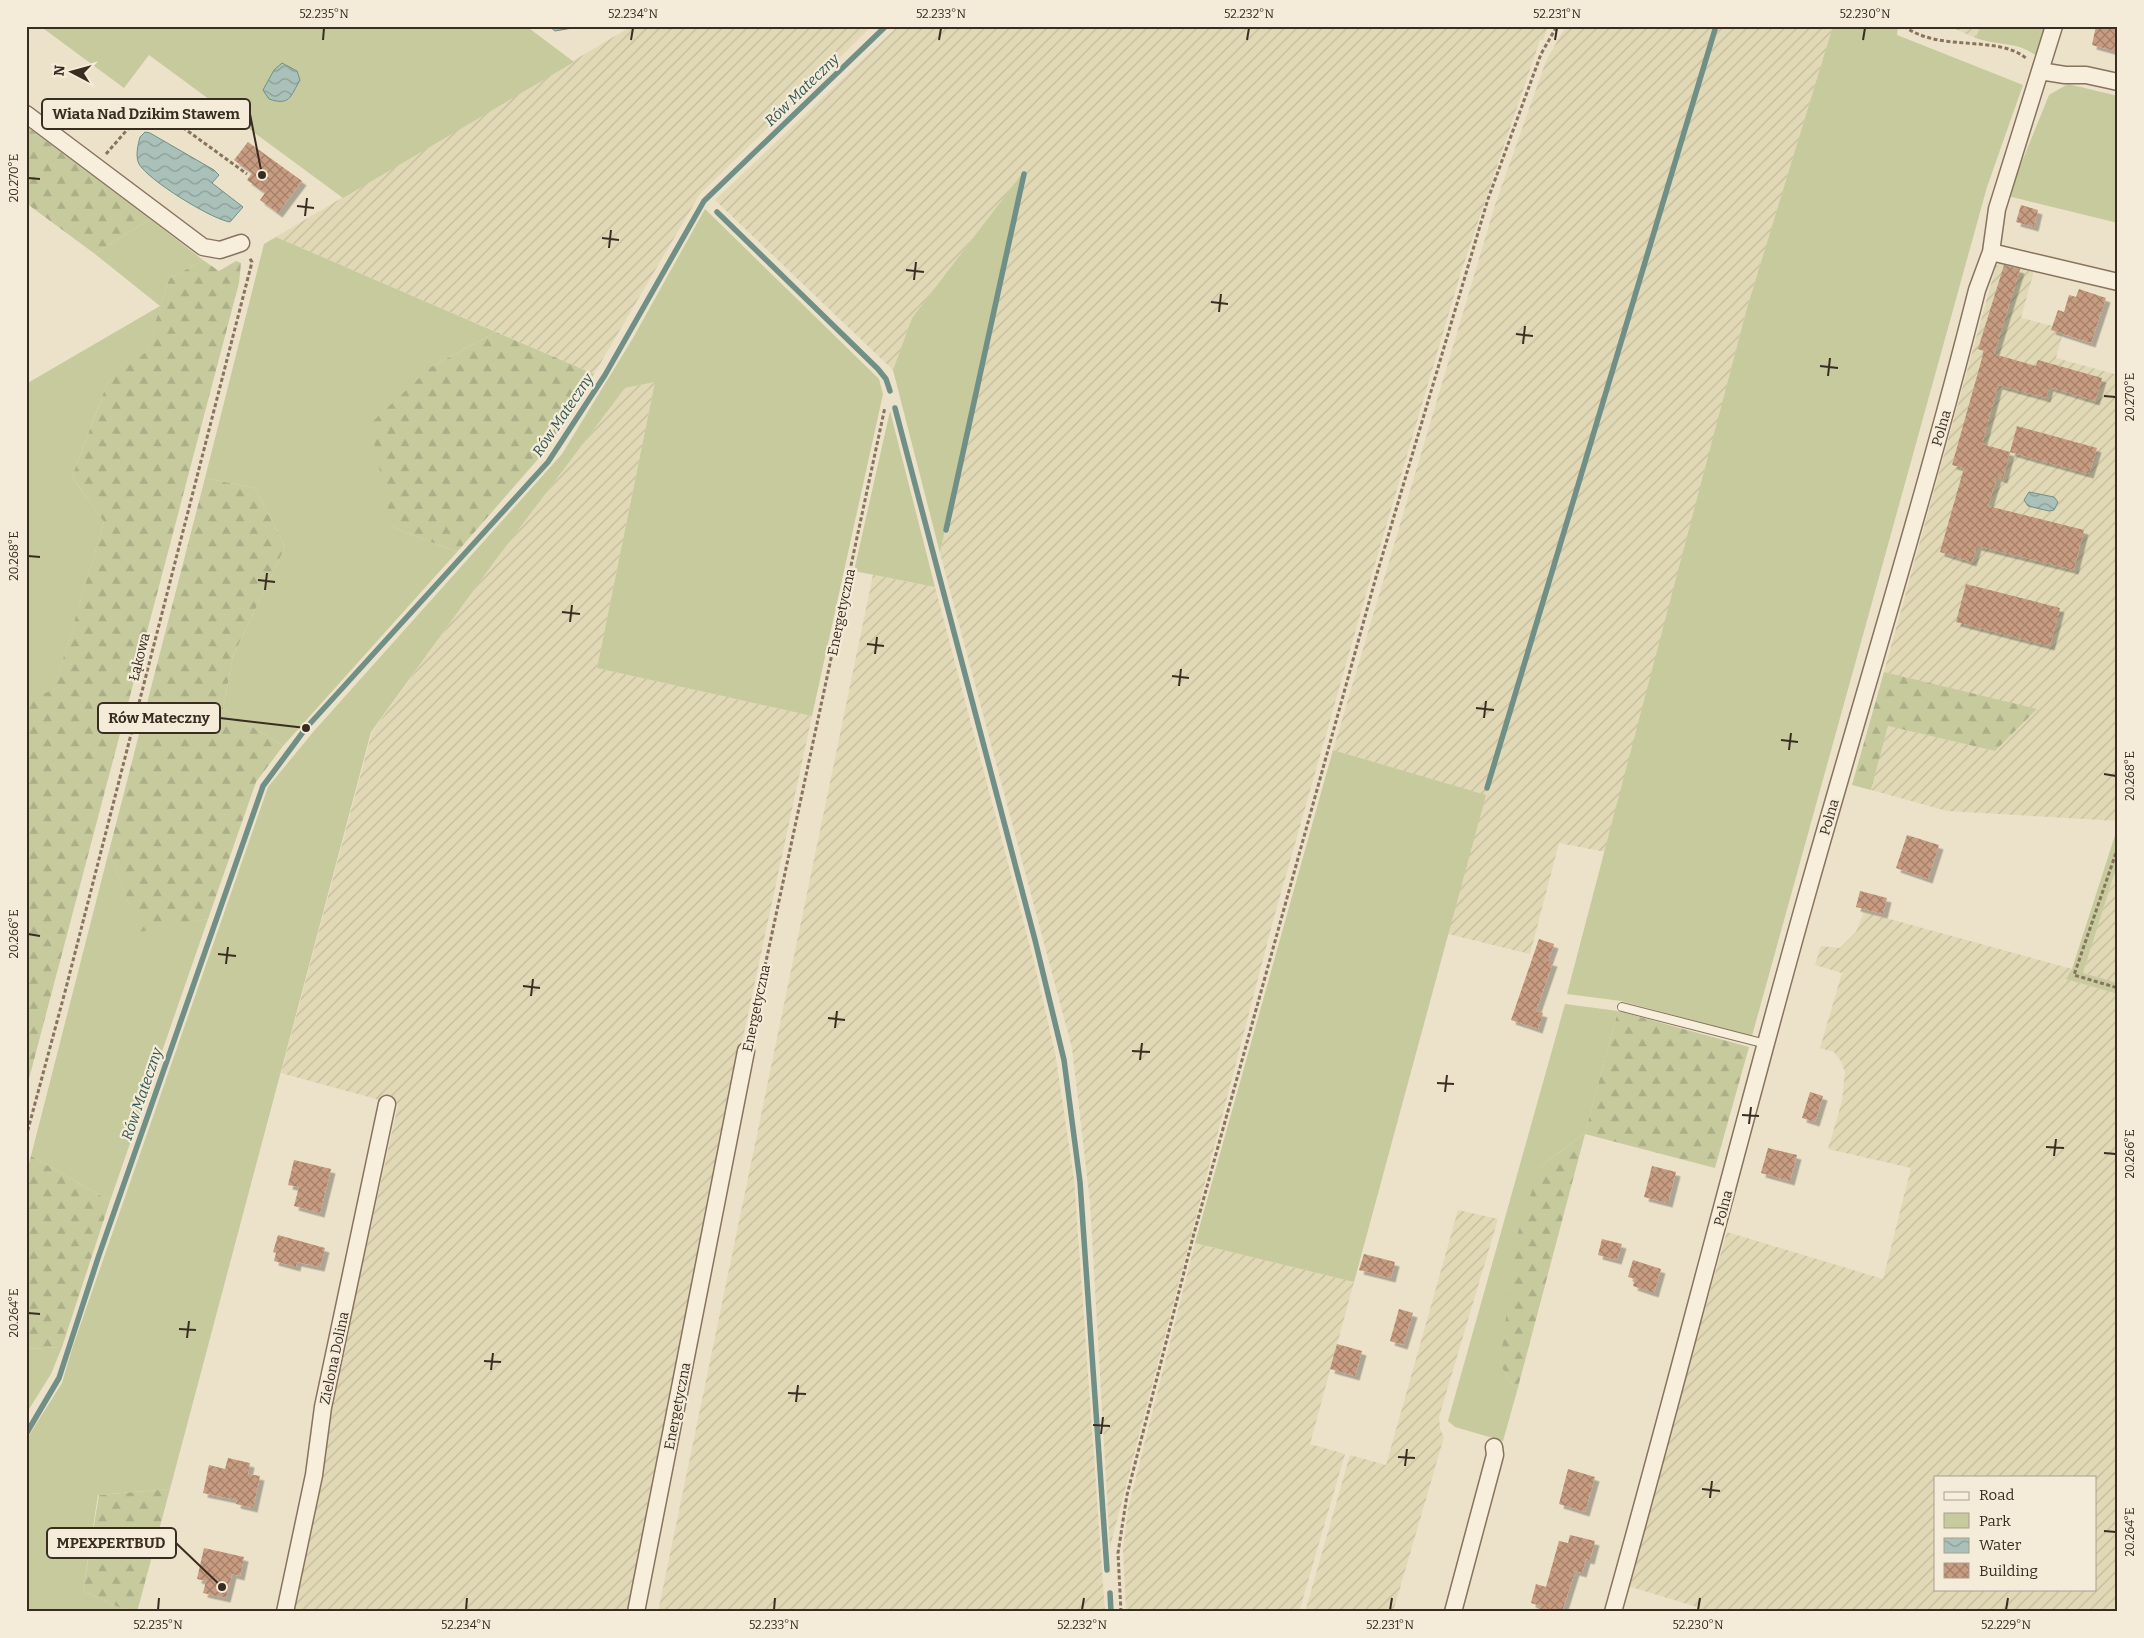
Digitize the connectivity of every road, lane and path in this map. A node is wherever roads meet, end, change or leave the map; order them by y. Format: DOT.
graph roads {
  1 [pos="1557,26"];
  2 [pos="1904,26"];
  3 [pos="2054,26"];
  4 [pos="2040,70"];
  5 [pos="2118,82"];
  6 [pos="26,114"];
  7 [pos="96,166"];
  8 [pos="247,174"];
  9 [pos="241,243"];
  10 [pos="1990,252"];
  11 [pos="2118,282"];
  12 [pos="885,407"];
  13 [pos="2118,848"];
  14 [pos="2118,988"];
  15 [pos="1622,1007"];
  16 [pos="1767,1044"];
  17 [pos="746,1051"];
  18 [pos="387,1104"];
  19 [pos="26,1137"];
  20 [pos="1494,1447"];
  21 [pos="285,1612"];
  22 [pos="636,1612"];
  23 [pos="1121,1612"];
  24 [pos="1453,1612"];
  25 [pos="1613,1612"];
  1 -- 23 [label="path"];
  2 -- 4 [label="path"];
  3 -- 4 [label="street, Polna"];
  4 -- 5 [label="street"];
  4 -- 10 [label="street, Polna"];
  6 -- 7 [label="street"];
  7 -- 8 [label="path"];
  7 -- 9 [label="street"];
  9 -- 19 [label="path, Łąkowa"];
  10 -- 11 [label="street"];
  10 -- 16 [label="street, Polna"];
  12 -- 17 [label="path, Energetyczna"];
  13 -- 14 [label="path"];
  15 -- 16 [label="lane"];
  16 -- 25 [label="street, Polna"];
  17 -- 22 [label="street, Energetyczna"];
  18 -- 21 [label="street, Zielona Dolina"];
  20 -- 24 [label="street"];
}
